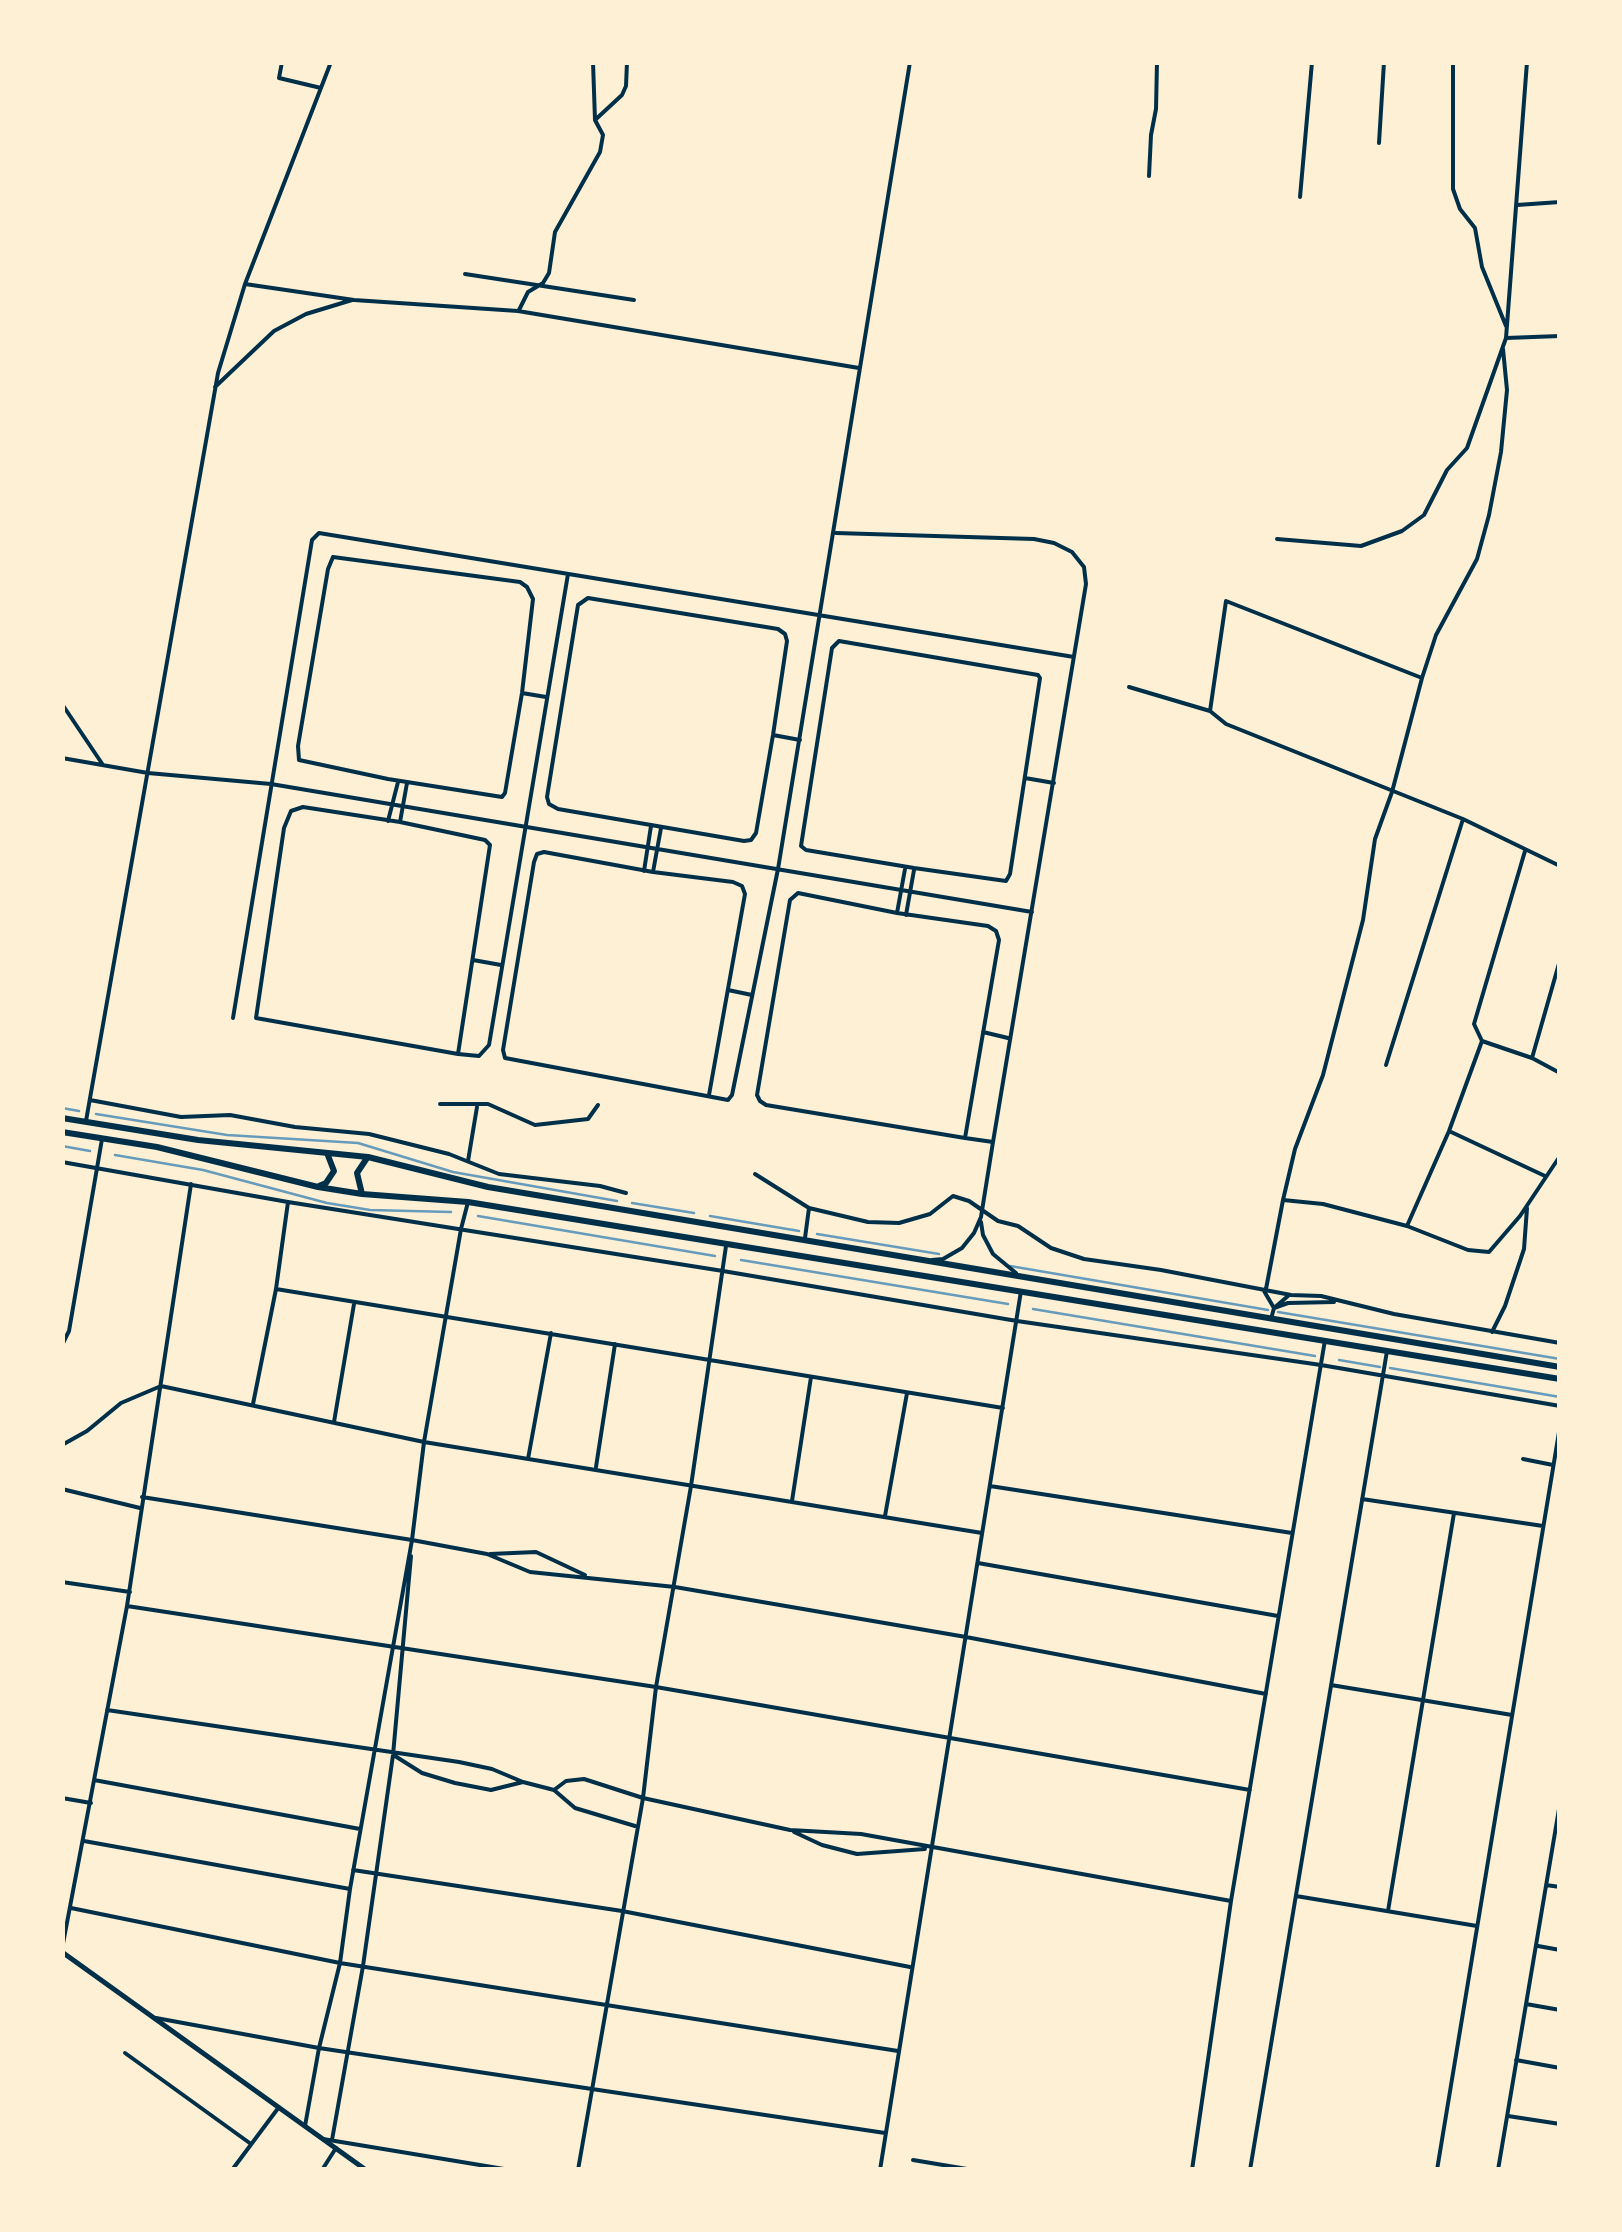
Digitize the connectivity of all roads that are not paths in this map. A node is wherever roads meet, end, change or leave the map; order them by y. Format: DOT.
graph roads {
  1 [pos="282,62"];
  2 [pos="331,62"];
  3 [pos="594,62"];
  4 [pos="627,62"];
  5 [pos="910,62"];
  6 [pos="1157,62"];
  7 [pos="1312,62"];
  8 [pos="1384,62"];
  9 [pos="1453,62"];
  10 [pos="1525,64"];
  11 [pos="321,88"];
  12 [pos="594,120"];
  13 [pos="1379,143"];
  14 [pos="1150,176"];
  15 [pos="1300,197"];
  16 [pos="1560,202"];
  17 [pos="1517,204"];
  18 [pos="465,274"];
  19 [pos="245,284"];
  20 [pos="538,285"];
  21 [pos="354,300"];
  22 [pos="634,300"];
  23 [pos="518,311"];
  24 [pos="1507,327"];
  25 [pos="1560,336"];
  26 [pos="1506,338"];
  27 [pos="1503,349"];
  28 [pos="859,368"];
  29 [pos="215,386"];
  30 [pos="834,533"];
  31 [pos="1277,539"];
  32 [pos="568,573"];
  33 [pos="822,616"];
  34 [pos="1074,657"];
  35 [pos="1422,678"];
  36 [pos="1130,687"];
  37 [pos="522,693"];
  38 [pos="546,697"];
  39 [pos="62,704"];
  40 [pos="1210,711"];
  41 [pos="773,735"];
  42 [pos="800,740"];
  43 [pos="62,758"];
  44 [pos="103,765"];
  45 [pos="148,773"];
  46 [pos="1025,778"];
  47 [pos="398,781"];
  48 [pos="407,783"];
  49 [pos="1054,783"];
  50 [pos="271,784"];
  51 [pos="1392,792"];
  52 [pos="393,805"];
  53 [pos="402,806"];
  54 [pos="1464,819"];
  55 [pos="388,821"];
  56 [pos="400,822"];
  57 [pos="652,825"];
  58 [pos="661,826"];
  59 [pos="524,827"];
  60 [pos="648,848"];
  61 [pos="657,849"];
  62 [pos="1525,851"];
  63 [pos="1560,866"];
  64 [pos="905,867"];
  65 [pos="914,868"];
  66 [pos="778,869"];
  67 [pos="644,871"];
  68 [pos="653,872"];
  69 [pos="901,890"];
  70 [pos="910,891"];
  71 [pos="1032,912"];
  72 [pos="897,913"];
  73 [pos="906,914"];
  74 [pos="473,960"];
  75 [pos="1560,960"];
  76 [pos="501,965"];
  77 [pos="728,990"];
  78 [pos="752,994"];
  79 [pos="233,1018"];
  80 [pos="983,1032"];
  81 [pos="1010,1038"];
  82 [pos="1482,1041"];
  83 [pos="458,1054"];
  84 [pos="1532,1058"];
  85 [pos="1386,1065"];
  86 [pos="1560,1073"];
  87 [pos="709,1095"];
  88 [pos="90,1100"];
  89 [pos="440,1104"];
  90 [pos="598,1105"];
  91 [pos="477,1107"];
  92 [pos="62,1118"];
  93 [pos="86,1120"];
  94 [pos="1449,1131"];
  95 [pos="62,1132"];
  96 [pos="965,1138"];
  97 [pos="102,1139"];
  98 [pos="993,1142"];
  99 [pos="326,1151"];
  100 [pos="1560,1156"];
  101 [pos="368,1157"];
  102 [pos="468,1161"];
  103 [pos="62,1162"];
  104 [pos="97,1168"];
  105 [pos="755,1174"];
  106 [pos="1546,1176"];
  107 [pos="191,1184"];
  108 [pos="318,1187"];
  109 [pos="626,1193"];
  110 [pos="362,1194"];
  111 [pos="1283,1200"];
  112 [pos="288,1202"];
  113 [pos="468,1202"];
  114 [pos="1527,1206"];
  115 [pos="810,1208"];
  116 [pos="981,1214"];
  117 [pos="1408,1226"];
  118 [pos="461,1228"];
  119 [pos="805,1235"];
  120 [pos="727,1243"];
  121 [pos="921,1260"];
  122 [pos="723,1271"];
  123 [pos="1024,1278"];
  124 [pos="1264,1288"];
  125 [pos="276,1289"];
  126 [pos="1021,1291"];
  127 [pos="1292,1295"];
  128 [pos="354,1302"];
  129 [pos="1341,1302"];
  130 [pos="1273,1314"];
  131 [pos="445,1318"];
  132 [pos="1017,1321"];
  133 [pos="1492,1332"];
  134 [pos="552,1333"];
  135 [pos="1325,1338"];
  136 [pos="1560,1342"];
  137 [pos="616,1344"];
  138 [pos="62,1346"];
  139 [pos="1387,1350"];
  140 [pos="709,1359"];
  141 [pos="1321,1365"];
  142 [pos="1560,1367"];
  143 [pos="1383,1376"];
  144 [pos="811,1377"];
  145 [pos="1560,1379"];
  146 [pos="161,1386"];
  147 [pos="907,1394"];
  148 [pos="254,1404"];
  149 [pos="1560,1406"];
  150 [pos="1003,1408"];
  151 [pos="334,1422"];
  152 [pos="1560,1426"];
  153 [pos="424,1442"];
  154 [pos="62,1445"];
  155 [pos="1523,1459"];
  156 [pos="528,1460"];
  157 [pos="1553,1465"];
  158 [pos="596,1467"];
  159 [pos="692,1486"];
  160 [pos="990,1486"];
  161 [pos="62,1489"];
  162 [pos="142,1496"];
  163 [pos="1362,1499"];
  164 [pos="792,1501"];
  165 [pos="140,1508"];
  166 [pos="1454,1513"];
  167 [pos="885,1516"];
  168 [pos="1543,1526"];
  169 [pos="982,1533"];
  170 [pos="1293,1533"];
  171 [pos="412,1540"];
  172 [pos="487,1554"];
  173 [pos="978,1563"];
  174 [pos="589,1577"];
  175 [pos="62,1582"];
  176 [pos="675,1587"];
  177 [pos="130,1592"];
  178 [pos="128,1606"];
  179 [pos="1279,1616"];
  180 [pos="966,1637"];
  181 [pos="391,1649"];
  182 [pos="405,1651"];
  183 [pos="1331,1685"];
  184 [pos="656,1687"];
  185 [pos="1266,1694"];
  186 [pos="1423,1700"];
  187 [pos="107,1710"];
  188 [pos="1512,1715"];
  189 [pos="950,1737"];
  190 [pos="376,1751"];
  191 [pos="392,1754"];
  192 [pos="94,1780"];
  193 [pos="523,1782"];
  194 [pos="554,1790"];
  195 [pos="1250,1790"];
  196 [pos="62,1798"];
  197 [pos="643,1798"];
  198 [pos="91,1803"];
  199 [pos="1560,1803"];
  200 [pos="637,1827"];
  201 [pos="362,1830"];
  202 [pos="790,1830"];
  203 [pos="84,1841"];
  204 [pos="930,1848"];
  205 [pos="354,1870"];
  206 [pos="374,1873"];
  207 [pos="1546,1885"];
  208 [pos="1560,1888"];
  209 [pos="350,1889"];
  210 [pos="1296,1896"];
  211 [pos="1231,1901"];
  212 [pos="72,1908"];
  213 [pos="622,1911"];
  214 [pos="1388,1912"];
  215 [pos="1477,1926"];
  216 [pos="1538,1946"];
  217 [pos="62,1950"];
  218 [pos="1560,1950"];
  219 [pos="340,1962"];
  220 [pos="363,1966"];
  221 [pos="912,1967"];
  222 [pos="605,2004"];
  223 [pos="1526,2004"];
  224 [pos="1560,2010"];
  225 [pos="151,2018"];
  226 [pos="319,2048"];
  227 [pos="898,2051"];
  228 [pos="346,2052"];
  229 [pos="124,2054"];
  230 [pos="1516,2060"];
  231 [pos="1560,2068"];
  232 [pos="593,2090"];
  233 [pos="279,2107"];
  234 [pos="1508,2116"];
  235 [pos="1560,2124"];
  236 [pos="306,2126"];
  237 [pos="885,2133"];
  238 [pos="323,2139"];
  239 [pos="332,2140"];
  240 [pos="251,2144"];
  241 [pos="336,2148"];
  242 [pos="913,2160"];
  243 [pos="1498,2169"];
  244 [pos="232,2170"];
  245 [pos="322,2170"];
  246 [pos="366,2170"];
  247 [pos="510,2170"];
  248 [pos="578,2170"];
  249 [pos="880,2170"];
  250 [pos="973,2170"];
  251 [pos="1192,2170"];
  252 [pos="1250,2170"];
  253 [pos="1437,2170"];
  254 [pos="1508,2170"];
  1 -- 11 [label="street"];
  2 -- 11 [label="street"];
  3 -- 12 [label="street"];
  4 -- 12 [label="street"];
  5 -- 28 [label="street"];
  6 -- 14 [label="street"];
  7 -- 15 [label="street"];
  8 -- 13 [label="street"];
  9 -- 24 [label="street"];
  10 -- 17 [label="street"];
  11 -- 19 [label="street"];
  12 -- 20 [label="street"];
  16 -- 17 [label="street"];
  17 -- 24 [label="street"];
  18 -- 20 [label="street"];
  19 -- 21 [label="street"];
  19 -- 29 [label="street"];
  20 -- 22 [label="street"];
  20 -- 23 [label="street"];
  21 -- 23 [label="street"];
  21 -- 29 [label="street"];
  23 -- 28 [label="street"];
  24 -- 26 [label="street"];
  25 -- 26 [label="street"];
  26 -- 27 [label="street"];
  27 -- 31 [label="street"];
  27 -- 35 [label="street"];
  28 -- 30 [label="street"];
  29 -- 45 [label="street"];
  30 -- 33 [label="street"];
  30 -- 34 [label="street"];
  32 -- 33 [label="street"];
  32 -- 38 [label="street"];
  32 -- 50 [label="street"];
  33 -- 34 [label="street"];
  33 -- 42 [label="street"];
  34 -- 49 [label="street"];
  35 -- 40 [label="street"];
  35 -- 51 [label="street"];
  36 -- 40 [label="street"];
  37 -- 38 [label="street"];
  37 -- 47 [label="street"];
  37 -- 48 [label="street"];
  38 -- 59 [label="street"];
  39 -- 44 [label="street"];
  40 -- 51 [label="street"];
  41 -- 42 [label="street"];
  41 -- 57 [label="street"];
  41 -- 58 [label="street"];
  42 -- 66 [label="street"];
  43 -- 44 [label="street"];
  44 -- 45 [label="street"];
  45 -- 50 [label="street"];
  45 -- 88 [label="street"];
  46 -- 49 [label="street"];
  46 -- 64 [label="street"];
  46 -- 65 [label="street"];
  47 -- 48 [label="street"];
  47 -- 52 [label="street"];
  48 -- 53 [label="street"];
  49 -- 71 [label="street"];
  50 -- 52 [label="street"];
  50 -- 79 [label="street"];
  51 -- 54 [label="street"];
  51 -- 111 [label="street"];
  52 -- 53 [label="street"];
  52 -- 55 [label="street"];
  53 -- 56 [label="street"];
  53 -- 59 [label="street"];
  54 -- 62 [label="street"];
  54 -- 85 [label="street"];
  55 -- 56 [label="street"];
  55 -- 83 [label="street"];
  56 -- 74 [label="street"];
  57 -- 58 [label="street"];
  57 -- 60 [label="street"];
  58 -- 61 [label="street"];
  59 -- 60 [label="street"];
  59 -- 76 [label="street"];
  60 -- 61 [label="street"];
  60 -- 67 [label="street"];
  61 -- 66 [label="street"];
  61 -- 68 [label="street"];
  62 -- 63 [label="street"];
  62 -- 82 [label="street"];
  64 -- 65 [label="street"];
  64 -- 69 [label="street"];
  65 -- 70 [label="street"];
  66 -- 69 [label="street"];
  66 -- 78 [label="street"];
  67 -- 68 [label="street"];
  67 -- 87 [label="street"];
  68 -- 77 [label="street"];
  69 -- 70 [label="street"];
  69 -- 72 [label="street"];
  70 -- 71 [label="street"];
  70 -- 73 [label="street"];
  71 -- 81 [label="street"];
  72 -- 73 [label="street"];
  72 -- 96 [label="street"];
  73 -- 80 [label="street"];
  74 -- 76 [label="street"];
  74 -- 83 [label="street"];
  75 -- 84 [label="street"];
  76 -- 83 [label="street"];
  77 -- 78 [label="street"];
  77 -- 87 [label="street"];
  78 -- 87 [label="street"];
  80 -- 81 [label="street"];
  80 -- 96 [label="street"];
  81 -- 98 [label="street"];
  82 -- 84 [label="street"];
  82 -- 94 [label="street"];
  84 -- 86 [label="street"];
  88 -- 93 [label="street"];
  88 -- 102 [label="street"];
  89 -- 91 [label="street"];
  90 -- 91 [label="street"];
  91 -- 102 [label="street"];
  92 -- 93 [label="main road"];
  93 -- 99 [label="main road"];
  94 -- 106 [label="street"];
  94 -- 117 [label="street"];
  95 -- 97 [label="main road"];
  96 -- 98 [label="street"];
  97 -- 104 [label="street"];
  97 -- 108 [label="main road"];
  98 -- 116 [label="street"];
  99 -- 101 [label="main road"];
  99 -- 108 [label="main road"];
  100 -- 106 [label="street"];
  101 -- 110 [label="main road"];
  101 -- 119 [label="main road"];
  102 -- 109 [label="street"];
  103 -- 104 [label="street"];
  104 -- 107 [label="street"];
  104 -- 138 [label="street"];
  105 -- 115 [label="street"];
  106 -- 114 [label="street"];
  107 -- 112 [label="street"];
  107 -- 146 [label="street"];
  108 -- 110 [label="main road"];
  110 -- 113 [label="main road"];
  111 -- 117 [label="street"];
  111 -- 124 [label="street"];
  112 -- 118 [label="street"];
  112 -- 125 [label="street"];
  113 -- 118 [label="street"];
  113 -- 120 [label="main road"];
  114 -- 117 [label="street"];
  114 -- 133 [label="street"];
  115 -- 116 [label="street"];
  115 -- 119 [label="street"];
  116 -- 121 [label="street"];
  116 -- 123 [label="street"];
  116 -- 124 [label="street"];
  118 -- 122 [label="street"];
  118 -- 131 [label="street"];
  119 -- 121 [label="main road"];
  120 -- 122 [label="street"];
  120 -- 126 [label="main road"];
  121 -- 123 [label="main road"];
  122 -- 132 [label="street"];
  122 -- 140 [label="street"];
  123 -- 130 [label="main road"];
  124 -- 127 [label="street"];
  124 -- 130 [label="street"];
  125 -- 128 [label="street"];
  125 -- 148 [label="street"];
  126 -- 132 [label="street"];
  126 -- 135 [label="main road"];
  127 -- 129 [label="street"];
  127 -- 130 [label="street"];
  128 -- 131 [label="street"];
  128 -- 151 [label="street"];
  129 -- 130 [label="street"];
  129 -- 133 [label="street"];
  130 -- 142 [label="main road"];
  131 -- 134 [label="street"];
  131 -- 153 [label="street"];
  132 -- 141 [label="street"];
  132 -- 150 [label="street"];
  133 -- 136 [label="street"];
  134 -- 137 [label="street"];
  134 -- 156 [label="street"];
  135 -- 139 [label="main road"];
  135 -- 141 [label="street"];
  137 -- 140 [label="street"];
  137 -- 158 [label="street"];
  139 -- 143 [label="street"];
  139 -- 145 [label="main road"];
  140 -- 144 [label="street"];
  140 -- 159 [label="street"];
  141 -- 143 [label="street"];
  141 -- 170 [label="street"];
  143 -- 149 [label="street"];
  143 -- 163 [label="street"];
  144 -- 147 [label="street"];
  144 -- 164 [label="street"];
  146 -- 148 [label="street"];
  146 -- 154 [label="street"];
  146 -- 162 [label="street"];
  147 -- 150 [label="street"];
  147 -- 167 [label="street"];
  148 -- 151 [label="street"];
  150 -- 160 [label="street"];
  151 -- 153 [label="street"];
  152 -- 157 [label="street"];
  153 -- 156 [label="street"];
  153 -- 171 [label="street"];
  155 -- 157 [label="street"];
  156 -- 158 [label="street"];
  157 -- 168 [label="street"];
  158 -- 159 [label="street"];
  159 -- 164 [label="street"];
  159 -- 176 [label="street"];
  160 -- 169 [label="street"];
  160 -- 170 [label="street"];
  161 -- 165 [label="street"];
  162 -- 165 [label="street"];
  162 -- 171 [label="street"];
  163 -- 166 [label="street"];
  163 -- 183 [label="street"];
  164 -- 167 [label="street"];
  165 -- 177 [label="street"];
  166 -- 168 [label="street"];
  166 -- 186 [label="street"];
  167 -- 169 [label="street"];
  168 -- 188 [label="street"];
  169 -- 173 [label="street"];
  170 -- 179 [label="street"];
  171 -- 172 [label="street"];
  171 -- 181 [label="street"];
  171 -- 182 [label="street"];
  172 -- 174 [label="street"];
  172 -- 174 [label="street"];
  173 -- 179 [label="street"];
  173 -- 180 [label="street"];
  174 -- 176 [label="street"];
  175 -- 177 [label="street"];
  176 -- 180 [label="street"];
  176 -- 184 [label="street"];
  177 -- 178 [label="street"];
  178 -- 181 [label="street"];
  178 -- 187 [label="street"];
  179 -- 185 [label="street"];
  180 -- 185 [label="street"];
  180 -- 189 [label="street"];
  181 -- 182 [label="street"];
  181 -- 190 [label="street"];
  182 -- 184 [label="street"];
  182 -- 191 [label="street"];
  183 -- 186 [label="street"];
  183 -- 210 [label="street"];
  184 -- 189 [label="street"];
  184 -- 197 [label="street"];
  185 -- 195 [label="street"];
  186 -- 188 [label="street"];
  186 -- 214 [label="street"];
  187 -- 190 [label="street"];
  187 -- 192 [label="street"];
  188 -- 215 [label="street"];
  189 -- 195 [label="street"];
  189 -- 204 [label="street"];
  190 -- 191 [label="street"];
  190 -- 201 [label="street"];
  191 -- 193 [label="street"];
  191 -- 193 [label="street"];
  191 -- 206 [label="street"];
  192 -- 198 [label="street"];
  192 -- 201 [label="street"];
  193 -- 194 [label="street"];
  194 -- 197 [label="street"];
  194 -- 200 [label="street"];
  195 -- 211 [label="street"];
  196 -- 198 [label="street"];
  197 -- 200 [label="street"];
  197 -- 202 [label="street"];
  198 -- 203 [label="street"];
  199 -- 207 [label="street"];
  200 -- 213 [label="street"];
  201 -- 205 [label="street"];
  202 -- 204 [label="street"];
  202 -- 204 [label="street"];
  203 -- 209 [label="street"];
  203 -- 212 [label="street"];
  204 -- 211 [label="street"];
  204 -- 221 [label="street"];
  205 -- 206 [label="street"];
  205 -- 209 [label="street"];
  206 -- 213 [label="street"];
  206 -- 220 [label="street"];
  207 -- 208 [label="street"];
  207 -- 216 [label="street"];
  209 -- 219 [label="street"];
  210 -- 214 [label="street"];
  210 -- 252 [label="street"];
  211 -- 251 [label="street"];
  212 -- 217 [label="street"];
  212 -- 219 [label="street"];
  213 -- 221 [label="street"];
  213 -- 222 [label="street"];
  214 -- 215 [label="street"];
  215 -- 253 [label="street"];
  216 -- 218 [label="street"];
  216 -- 223 [label="street"];
  217 -- 225 [label="street"];
  219 -- 220 [label="street"];
  219 -- 226 [label="street"];
  220 -- 222 [label="street"];
  220 -- 228 [label="street"];
  221 -- 227 [label="street"];
  222 -- 227 [label="street"];
  222 -- 232 [label="street"];
  223 -- 224 [label="street"];
  223 -- 230 [label="street"];
  225 -- 226 [label="street"];
  225 -- 233 [label="street"];
  226 -- 228 [label="street"];
  226 -- 236 [label="street"];
  227 -- 237 [label="street"];
  228 -- 232 [label="street"];
  228 -- 239 [label="street"];
  229 -- 240 [label="street"];
  230 -- 231 [label="street"];
  230 -- 234 [label="street"];
  232 -- 237 [label="street"];
  232 -- 248 [label="street"];
  233 -- 236 [label="street"];
  233 -- 240 [label="street"];
  234 -- 235 [label="street"];
  234 -- 243 [label="street"];
  236 -- 238 [label="street"];
  237 -- 249 [label="street"];
  238 -- 239 [label="street"];
  238 -- 241 [label="street"];
  239 -- 247 [label="street"];
  240 -- 244 [label="street"];
  241 -- 245 [label="street"];
  241 -- 246 [label="street"];
  242 -- 250 [label="street"];
  243 -- 254 [label="street"];
}
